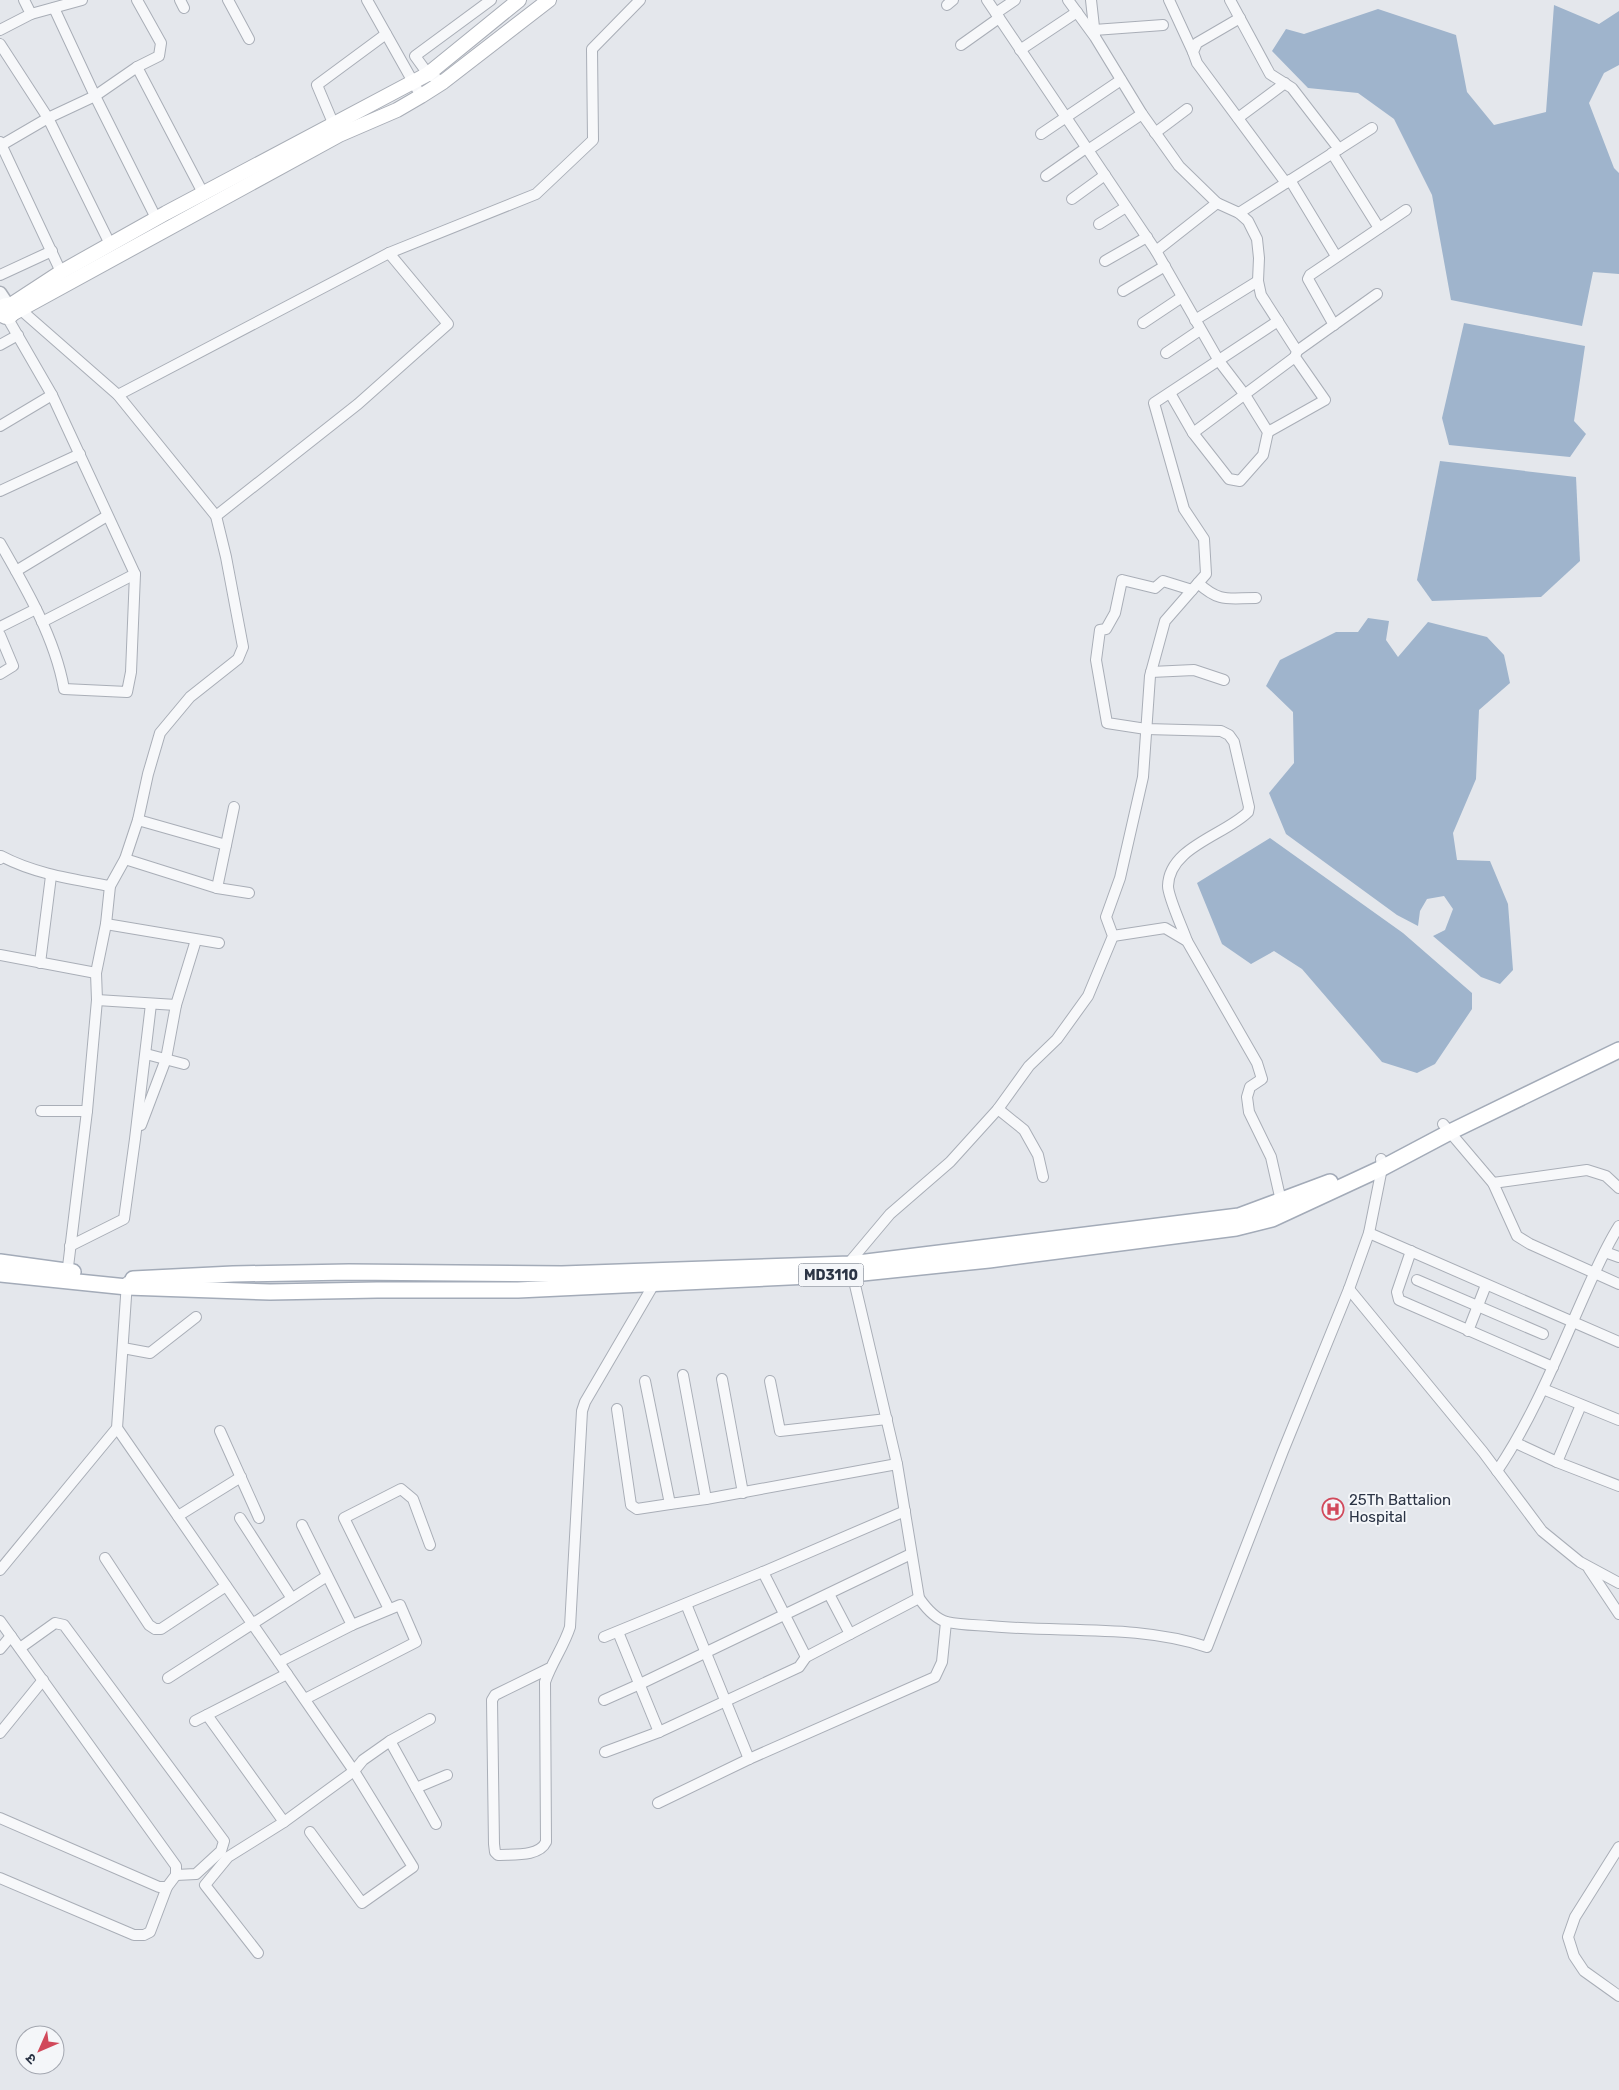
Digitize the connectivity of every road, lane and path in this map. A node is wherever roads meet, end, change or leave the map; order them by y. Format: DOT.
graph roads {
  1 [pos="24,0"];
  2 [pos="137,0"];
  3 [pos="228,0"];
  4 [pos="368,0"];
  5 [pos="492,0"];
  6 [pos="519,0"];
  7 [pos="549,0"];
  8 [pos="640,0"];
  9 [pos="987,0"];
  10 [pos="1015,0"];
  11 [pos="1068,0"];
  12 [pos="1092,0"];
  13 [pos="1170,0"];
  14 [pos="1230,0"];
  15 [pos="77,1"];
  16 [pos="54,8"];
  17 [pos="1077,12"];
  18 [pos="31,14"];
  19 [pos="997,15"];
  20 [pos="1240,18"];
  21 [pos="1163,25"];
  22 [pos="0,30"];
  23 [pos="1095,33"];
  24 [pos="386,34"];
  25 [pos="248,39"];
  26 [pos="0,44"];
  27 [pos="961,45"];
  28 [pos="1020,50"];
  29 [pos="1193,52"];
  30 [pos="137,68"];
  31 [pos="428,74"];
  32 [pos="1121,80"];
  33 [pos="413,82"];
  34 [pos="443,82"];
  35 [pos="1285,83"];
  36 [pos="95,96"];
  37 [pos="421,96"];
  38 [pos="1187,108"];
  39 [pos="1142,114"];
  40 [pos="1066,117"];
  41 [pos="48,118"];
  42 [pos="1238,118"];
  43 [pos="1372,128"];
  44 [pos="336,130"];
  45 [pos="1155,133"];
  46 [pos="1041,134"];
  47 [pos="0,145"];
  48 [pos="1087,149"];
  49 [pos="1336,151"];
  50 [pos="1105,175"];
  51 [pos="1046,176"];
  52 [pos="1288,182"];
  53 [pos="203,193"];
  54 [pos="1072,199"];
  55 [pos="1217,203"];
  56 [pos="1126,206"];
  57 [pos="1406,210"];
  58 [pos="1238,213"];
  59 [pos="156,218"];
  60 [pos="1100,224"];
  61 [pos="1379,228"];
  62 [pos="1147,237"];
  63 [pos="110,244"];
  64 [pos="52,251"];
  65 [pos="1156,252"];
  66 [pos="390,253"];
  67 [pos="1336,256"];
  68 [pos="1105,261"];
  69 [pos="1165,266"];
  70 [pos="61,272"];
  71 [pos="0,275"];
  72 [pos="1258,281"];
  73 [pos="1123,291"];
  74 [pos="1377,294"];
  75 [pos="1182,296"];
  76 [pos="5,310"];
  77 [pos="1195,320"];
  78 [pos="1278,322"];
  79 [pos="1143,323"];
  80 [pos="1334,325"];
  81 [pos="1200,330"];
  82 [pos="18,335"];
  83 [pos="0,345"];
  84 [pos="1166,353"];
  85 [pos="1296,354"];
  86 [pos="1219,361"];
  87 [pos="1170,394"];
  88 [pos="52,395"];
  89 [pos="118,395"];
  90 [pos="1245,395"];
  91 [pos="0,426"];
  92 [pos="1268,432"];
  93 [pos="1193,433"];
  94 [pos="80,454"];
  95 [pos="0,491"];
  96 [pos="107,516"];
  97 [pos="216,516"];
  98 [pos="0,543"];
  99 [pos="16,571"];
  100 [pos="135,574"];
  101 [pos="1195,587"];
  102 [pos="1256,598"];
  103 [pos="36,610"];
  104 [pos="42,622"];
  105 [pos="0,628"];
  106 [pos="0,635"];
  107 [pos="1151,672"];
  108 [pos="0,674"];
  109 [pos="1224,680"];
  110 [pos="1146,729"];
  111 [pos="234,807"];
  112 [pos="138,820"];
  113 [pos="226,845"];
  114 [pos="0,859"];
  115 [pos="125,859"];
  116 [pos="52,876"];
  117 [pos="110,886"];
  118 [pos="217,888"];
  119 [pos="249,893"];
  120 [pos="106,924"];
  121 [pos="1113,936"];
  122 [pos="196,940"];
  123 [pos="1187,942"];
  124 [pos="219,943"];
  125 [pos="0,954"];
  126 [pos="40,963"];
  127 [pos="96,973"];
  128 [pos="97,1000"];
  129 [pos="151,1004"];
  130 [pos="176,1005"];
  131 [pos="1619,1040"];
  132 [pos="1619,1050"];
  133 [pos="146,1054"];
  134 [pos="166,1060"];
  135 [pos="184,1064"];
  136 [pos="998,1109"];
  137 [pos="41,1111"];
  138 [pos="88,1111"];
  139 [pos="1446,1128"];
  140 [pos="135,1140"];
  141 [pos="1382,1164"];
  142 [pos="1043,1177"];
  143 [pos="1494,1183"];
  144 [pos="1619,1188"];
  145 [pos="1280,1201"];
  146 [pos="1619,1226"];
  147 [pos="1369,1233"];
  148 [pos="70,1246"];
  149 [pos="1411,1252"];
  150 [pos="1605,1252"];
  151 [pos="1619,1257"];
  152 [pos="0,1262"];
  153 [pos="850,1268"];
  154 [pos="0,1274"];
  155 [pos="1594,1274"];
  156 [pos="67,1276"];
  157 [pos="1417,1280"];
  158 [pos="127,1283"];
  159 [pos="654,1284"];
  160 [pos="1619,1284"];
  161 [pos="1486,1285"];
  162 [pos="1349,1289"];
  163 [pos="1477,1306"];
  164 [pos="196,1317"];
  165 [pos="1573,1321"];
  166 [pos="1468,1330"];
  167 [pos="1543,1334"];
  168 [pos="1619,1342"];
  169 [pos="123,1348"];
  170 [pos="1553,1367"];
  171 [pos="683,1375"];
  172 [pos="722,1380"];
  173 [pos="646,1381"];
  174 [pos="770,1382"];
  175 [pos="1543,1390"];
  176 [pos="1581,1405"];
  177 [pos="617,1409"];
  178 [pos="887,1419"];
  179 [pos="1619,1420"];
  180 [pos="117,1428"];
  181 [pos="220,1430"];
  182 [pos="1516,1443"];
  183 [pos="1557,1462"];
  184 [pos="897,1464"];
  185 [pos="1497,1472"];
  186 [pos="241,1477"];
  187 [pos="1619,1486"];
  188 [pos="743,1493"];
  189 [pos="706,1499"];
  190 [pos="670,1504"];
  191 [pos="905,1511"];
  192 [pos="178,1516"];
  193 [pos="240,1518"];
  194 [pos="259,1518"];
  195 [pos="302,1525"];
  196 [pos="430,1545"];
  197 [pos="911,1554"];
  198 [pos="105,1558"];
  199 [pos="1589,1568"];
  200 [pos="0,1570"];
  201 [pos="763,1572"];
  202 [pos="327,1576"];
  203 [pos="1619,1583"];
  204 [pos="226,1586"];
  205 [pos="829,1594"];
  206 [pos="291,1597"];
  207 [pos="920,1598"];
  208 [pos="686,1604"];
  209 [pos="389,1609"];
  210 [pos="1619,1614"];
  211 [pos="784,1615"];
  212 [pos="0,1621"];
  213 [pos="946,1622"];
  214 [pos="252,1623"];
  215 [pos="352,1625"];
  216 [pos="618,1632"];
  217 [pos="850,1634"];
  218 [pos="11,1636"];
  219 [pos="604,1637"];
  220 [pos="20,1648"];
  221 [pos="0,1649"];
  222 [pos="706,1652"];
  223 [pos="806,1657"];
  224 [pos="279,1662"];
  225 [pos="550,1668"];
  226 [pos="287,1674"];
  227 [pos="168,1678"];
  228 [pos="43,1680"];
  229 [pos="640,1684"];
  230 [pos="305,1699"];
  231 [pos="604,1700"];
  232 [pos="725,1700"];
  233 [pos="207,1715"];
  234 [pos="430,1719"];
  235 [pos="195,1721"];
  236 [pos="659,1732"];
  237 [pos="0,1733"];
  238 [pos="390,1741"];
  239 [pos="605,1752"];
  240 [pos="749,1759"];
  241 [pos="354,1771"];
  242 [pos="447,1774"];
  243 [pos="416,1788"];
  244 [pos="658,1803"];
  245 [pos="0,1818"];
  246 [pos="284,1822"];
  247 [pos="436,1824"];
  248 [pos="310,1832"];
  249 [pos="1619,1847"];
  250 [pos="176,1875"];
  251 [pos="0,1878"];
  252 [pos="167,1887"];
  253 [pos="258,1953"];
  254 [pos="1619,1996"];
  1 -- 18 [label="street"];
  2 -- 30 [label="street"];
  3 -- 25 [label="street"];
  4 -- 24 [label="street"];
  5 -- 31 [label="street"];
  6 -- 31 [label="main road"];
  7 -- 34 [label="main road"];
  8 -- 66 [label="street"];
  9 -- 19 [label="street"];
  10 -- 19 [label="street"];
  11 -- 17 [label="street"];
  12 -- 23 [label="street"];
  13 -- 29 [label="street"];
  14 -- 20 [label="street"];
  15 -- 16 [label="street"];
  16 -- 18 [label="street"];
  16 -- 36 [label="street"];
  17 -- 23 [label="street"];
  17 -- 28 [label="street"];
  18 -- 22 [label="street"];
  19 -- 27 [label="street"];
  19 -- 28 [label="street"];
  20 -- 29 [label="street"];
  20 -- 35 [label="street"];
  21 -- 23 [label="street"];
  23 -- 32 [label="street"];
  24 -- 33 [label="street"];
  24 -- 44 [label="street"];
  26 -- 41 [label="street"];
  28 -- 40 [label="street"];
  29 -- 42 [label="street"];
  30 -- 36 [label="street"];
  30 -- 53 [label="street"];
  31 -- 33 [label="main road"];
  31 -- 34 [label="street"];
  32 -- 39 [label="street"];
  32 -- 40 [label="street"];
  33 -- 37 [label="street"];
  33 -- 44 [label="main road"];
  34 -- 37 [label="main road"];
  35 -- 42 [label="street"];
  35 -- 49 [label="street"];
  36 -- 41 [label="street"];
  36 -- 59 [label="street"];
  37 -- 44 [label="main road"];
  38 -- 45 [label="street"];
  39 -- 45 [label="street"];
  39 -- 48 [label="street"];
  40 -- 46 [label="street"];
  40 -- 48 [label="street"];
  41 -- 47 [label="street"];
  41 -- 63 [label="street"];
  42 -- 52 [label="street"];
  43 -- 49 [label="street"];
  44 -- 53 [label="main road"];
  44 -- 76 [label="main road"];
  45 -- 55 [label="street"];
  47 -- 64 [label="street"];
  48 -- 50 [label="street"];
  48 -- 51 [label="street"];
  49 -- 52 [label="street"];
  49 -- 61 [label="street"];
  50 -- 54 [label="street"];
  50 -- 56 [label="street"];
  52 -- 58 [label="street"];
  52 -- 67 [label="street"];
  53 -- 59 [label="main road"];
  55 -- 58 [label="street"];
  55 -- 65 [label="street"];
  56 -- 60 [label="street"];
  56 -- 62 [label="street"];
  57 -- 61 [label="street"];
  58 -- 72 [label="street"];
  59 -- 63 [label="main road"];
  61 -- 67 [label="street"];
  62 -- 65 [label="street"];
  62 -- 68 [label="street"];
  63 -- 70 [label="main road"];
  64 -- 70 [label="street"];
  64 -- 71 [label="street"];
  65 -- 69 [label="street"];
  66 -- 89 [label="street"];
  66 -- 97 [label="street"];
  67 -- 80 [label="street"];
  69 -- 73 [label="street"];
  69 -- 75 [label="street"];
  70 -- 76 [label="main road"];
  72 -- 77 [label="street"];
  72 -- 78 [label="street"];
  74 -- 80 [label="street"];
  75 -- 77 [label="street"];
  75 -- 79 [label="street"];
  76 -- 82 [label="street"];
  76 -- 89 [label="street"];
  77 -- 81 [label="street"];
  78 -- 85 [label="street"];
  78 -- 86 [label="street"];
  80 -- 85 [label="street"];
  81 -- 84 [label="street"];
  81 -- 86 [label="street"];
  82 -- 83 [label="street"];
  82 -- 88 [label="street"];
  85 -- 90 [label="street"];
  85 -- 92 [label="street"];
  86 -- 87 [label="street"];
  86 -- 90 [label="street"];
  87 -- 93 [label="street"];
  87 -- 101 [label="street"];
  88 -- 91 [label="street"];
  88 -- 94 [label="street"];
  89 -- 97 [label="street"];
  90 -- 92 [label="street"];
  90 -- 93 [label="street"];
  92 -- 93 [label="street"];
  94 -- 95 [label="street"];
  94 -- 96 [label="street"];
  96 -- 99 [label="street"];
  96 -- 100 [label="street"];
  97 -- 112 [label="street"];
  98 -- 99 [label="street"];
  99 -- 103 [label="street"];
  100 -- 104 [label="street"];
  100 -- 104 [label="street"];
  101 -- 102 [label="street"];
  101 -- 107 [label="street"];
  101 -- 110 [label="street"];
  103 -- 104 [label="street"];
  103 -- 105 [label="street"];
  106 -- 108 [label="street"];
  107 -- 109 [label="street"];
  107 -- 110 [label="street"];
  110 -- 121 [label="street"];
  110 -- 123 [label="street"];
  111 -- 113 [label="street"];
  112 -- 113 [label="street"];
  112 -- 115 [label="street"];
  113 -- 118 [label="street"];
  114 -- 116 [label="street"];
  115 -- 117 [label="street"];
  115 -- 118 [label="street"];
  116 -- 117 [label="street"];
  116 -- 126 [label="street"];
  117 -- 120 [label="street"];
  118 -- 119 [label="street"];
  120 -- 122 [label="street"];
  120 -- 127 [label="street"];
  121 -- 123 [label="street"];
  121 -- 136 [label="street"];
  122 -- 124 [label="street"];
  122 -- 130 [label="street"];
  123 -- 145 [label="street"];
  125 -- 126 [label="street"];
  126 -- 127 [label="street"];
  127 -- 128 [label="street"];
  128 -- 129 [label="street"];
  128 -- 138 [label="street"];
  129 -- 130 [label="street"];
  129 -- 133 [label="street"];
  130 -- 134 [label="street"];
  131 -- 139 [label="main road, MD3110"];
  132 -- 139 [label="main road, MD3110"];
  133 -- 134 [label="street"];
  133 -- 140 [label="street"];
  134 -- 135 [label="street"];
  134 -- 140 [label="street"];
  136 -- 142 [label="street"];
  136 -- 153 [label="street"];
  137 -- 138 [label="street"];
  138 -- 148 [label="street"];
  139 -- 141 [label="main road, MD3110"];
  139 -- 143 [label="street"];
  140 -- 148 [label="street"];
  141 -- 145 [label="main road, MD3110"];
  141 -- 147 [label="street"];
  141 -- 153 [label="main road, MD3110"];
  143 -- 144 [label="street"];
  143 -- 155 [label="street"];
  145 -- 153 [label="main road, MD3110"];
  146 -- 150 [label="street"];
  147 -- 149 [label="street"];
  147 -- 162 [label="street"];
  148 -- 156 [label="street"];
  149 -- 161 [label="street"];
  149 -- 166 [label="street"];
  150 -- 151 [label="street"];
  150 -- 155 [label="street"];
  152 -- 156 [label="main road, MD3110"];
  153 -- 158 [label="main road, MD3110"];
  153 -- 159 [label="main road, MD3110"];
  153 -- 178 [label="street"];
  154 -- 156 [label="main road, MD3110"];
  155 -- 160 [label="street"];
  155 -- 165 [label="street"];
  156 -- 158 [label="main road, MD3110"];
  157 -- 163 [label="street"];
  158 -- 159 [label="main road, MD3110"];
  158 -- 169 [label="street"];
  159 -- 225 [label="street"];
  161 -- 163 [label="street"];
  161 -- 165 [label="street"];
  162 -- 185 [label="street"];
  162 -- 213 [label="street"];
  163 -- 166 [label="street"];
  163 -- 167 [label="street"];
  164 -- 169 [label="street"];
  165 -- 168 [label="street"];
  165 -- 170 [label="street"];
  166 -- 170 [label="street"];
  169 -- 180 [label="street"];
  170 -- 175 [label="street"];
  171 -- 189 [label="street"];
  172 -- 188 [label="street"];
  173 -- 190 [label="street"];
  174 -- 178 [label="street"];
  175 -- 176 [label="street"];
  175 -- 182 [label="street"];
  176 -- 179 [label="street"];
  176 -- 183 [label="street"];
  177 -- 190 [label="street"];
  178 -- 184 [label="street"];
  180 -- 192 [label="street"];
  180 -- 200 [label="street"];
  181 -- 186 [label="street"];
  182 -- 183 [label="street"];
  182 -- 185 [label="street"];
  183 -- 187 [label="street"];
  184 -- 188 [label="street"];
  184 -- 191 [label="street"];
  185 -- 199 [label="street"];
  186 -- 192 [label="street"];
  186 -- 194 [label="street"];
  188 -- 189 [label="street"];
  189 -- 190 [label="street"];
  191 -- 197 [label="street"];
  191 -- 201 [label="street"];
  192 -- 204 [label="street"];
  193 -- 206 [label="street"];
  195 -- 202 [label="street"];
  196 -- 209 [label="street"];
  197 -- 205 [label="street"];
  197 -- 207 [label="street"];
  198 -- 204 [label="street"];
  199 -- 203 [label="street"];
  199 -- 210 [label="street"];
  201 -- 208 [label="street"];
  201 -- 211 [label="street"];
  202 -- 206 [label="street"];
  202 -- 215 [label="street"];
  204 -- 214 [label="street"];
  205 -- 211 [label="street"];
  205 -- 217 [label="street"];
  206 -- 214 [label="street"];
  207 -- 213 [label="street"];
  207 -- 217 [label="street"];
  208 -- 216 [label="street"];
  208 -- 222 [label="street"];
  209 -- 215 [label="street"];
  209 -- 230 [label="street"];
  211 -- 222 [label="street"];
  211 -- 223 [label="street"];
  212 -- 218 [label="street"];
  213 -- 240 [label="street"];
  214 -- 224 [label="street"];
  214 -- 227 [label="street"];
  215 -- 224 [label="street"];
  216 -- 219 [label="street"];
  216 -- 229 [label="street"];
  217 -- 223 [label="street"];
  218 -- 220 [label="street"];
  218 -- 221 [label="street"];
  220 -- 228 [label="street"];
  220 -- 250 [label="street"];
  222 -- 229 [label="street"];
  222 -- 232 [label="street"];
  223 -- 232 [label="street"];
  224 -- 226 [label="street"];
  225 -- 225 [label="street"];
  226 -- 230 [label="street"];
  226 -- 233 [label="street"];
  228 -- 237 [label="street"];
  228 -- 250 [label="street"];
  229 -- 231 [label="street"];
  229 -- 236 [label="street"];
  230 -- 241 [label="street"];
  232 -- 236 [label="street"];
  232 -- 240 [label="street"];
  233 -- 235 [label="street"];
  233 -- 246 [label="street"];
  234 -- 238 [label="street"];
  236 -- 239 [label="street"];
  238 -- 241 [label="street"];
  238 -- 243 [label="street"];
  240 -- 244 [label="street"];
  241 -- 246 [label="street"];
  241 -- 248 [label="street"];
  242 -- 243 [label="street"];
  243 -- 247 [label="street"];
  245 -- 252 [label="street"];
  246 -- 253 [label="street"];
  249 -- 254 [label="street"];
  250 -- 252 [label="street"];
  251 -- 252 [label="street"];
}
